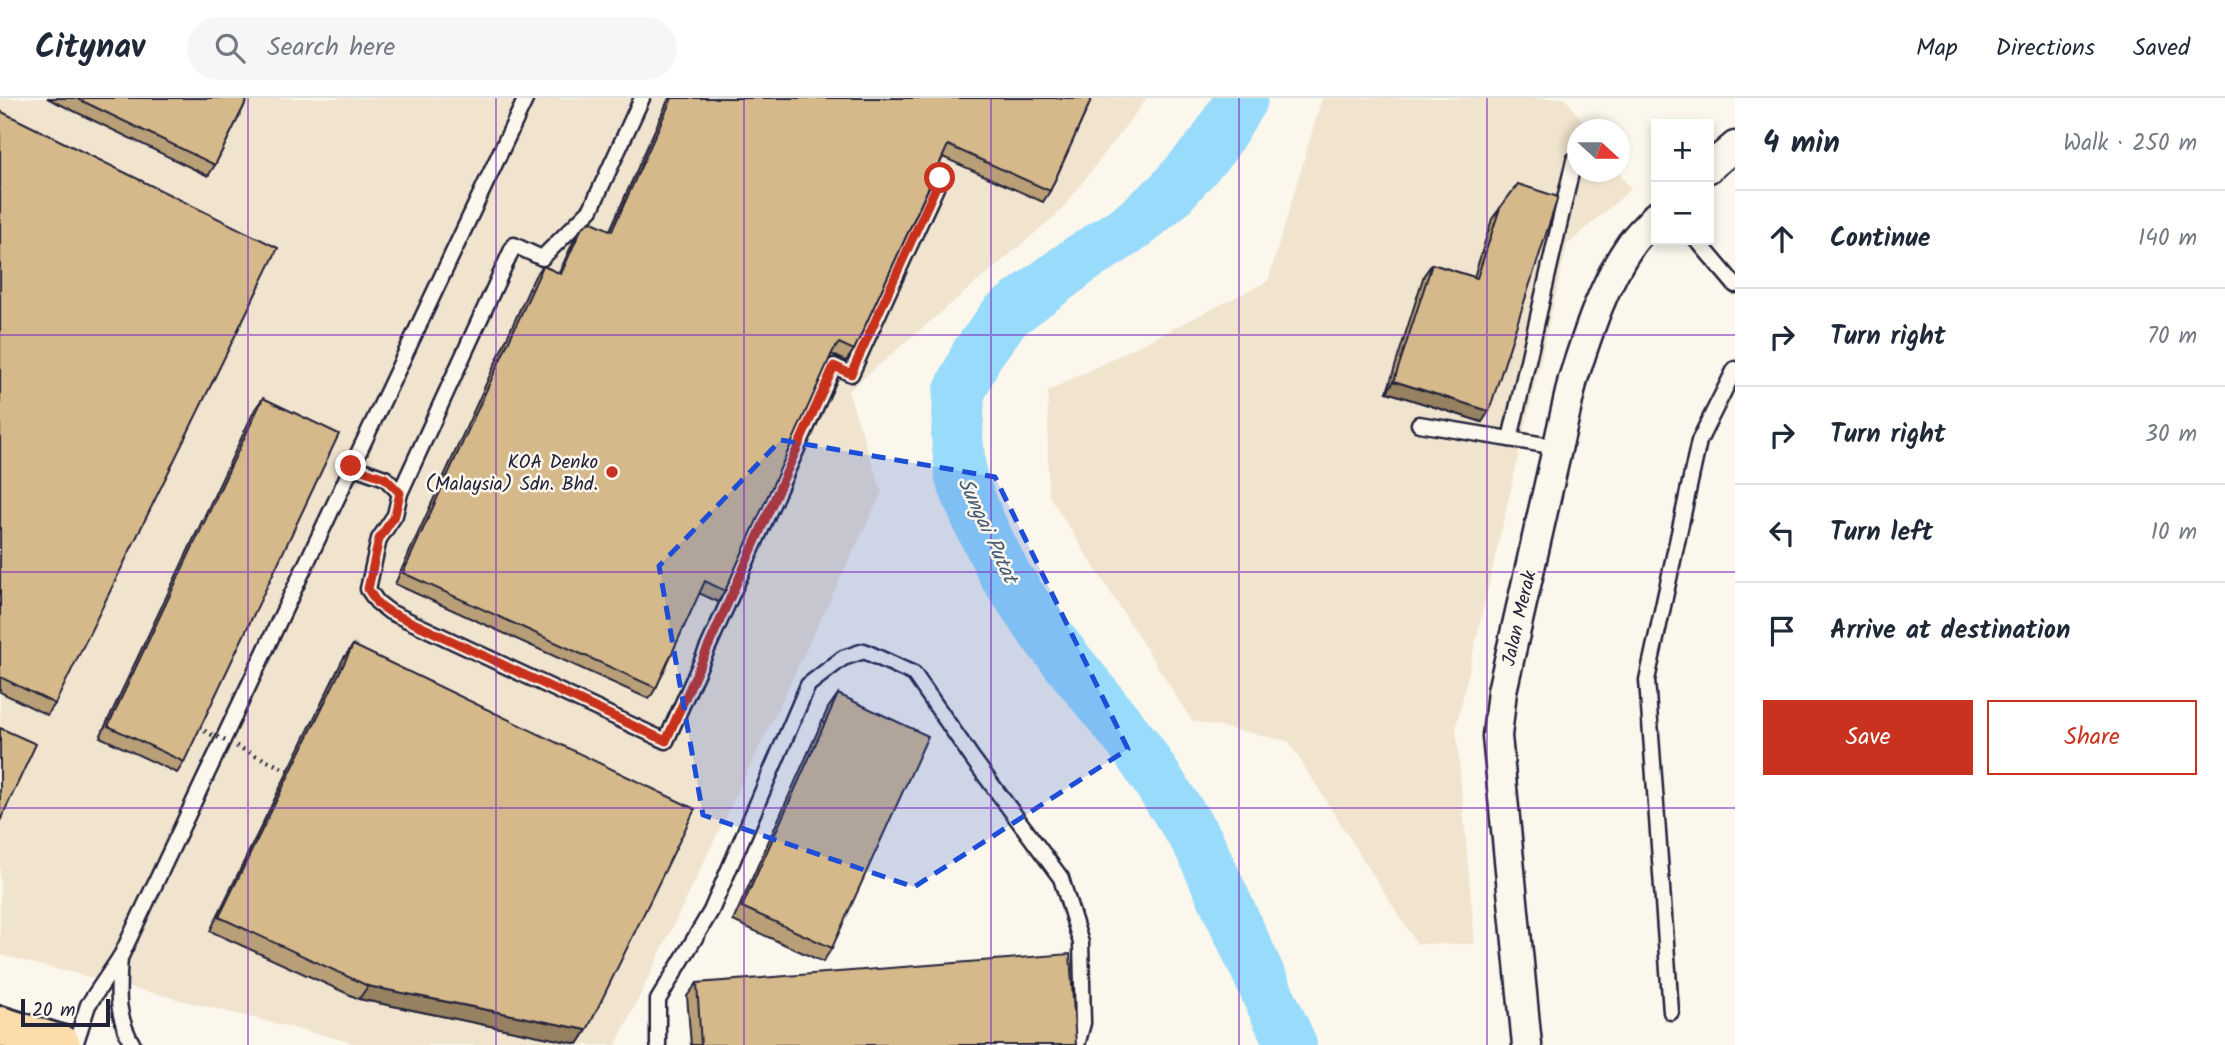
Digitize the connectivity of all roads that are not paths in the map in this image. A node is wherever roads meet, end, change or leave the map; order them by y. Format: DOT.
graph roads {
  1 [pos="526,98"];
  2 [pos="642,98"];
  3 [pos="1735,146"];
  4 [pos="1714,164"];
  5 [pos="940,178"];
  6 [pos="1569,182"];
  7 [pos="1651,221"];
  8 [pos="1701,245"];
  9 [pos="1735,285"];
  10 [pos="1735,369"];
  11 [pos="1419,424"];
  12 [pos="1510,439"];
  13 [pos="1557,447"];
  14 [pos="351,466"];
  15 [pos="400,493"];
  16 [pos="121,956"];
  17 [pos="1671,1012"];
  18 [pos="0,1026"];
  19 [pos="61,1045"];
  20 [pos="75,1045"];
  21 [pos="133,1045"];
  22 [pos="658,1045"];
  23 [pos="1077,1045"];
  24 [pos="1527,1045"];
  1 -- 14 [label="lane"];
  2 -- 15 [label="lane"];
  3 -- 4 [label="street"];
  5 -- 15 [label="lane"];
  6 -- 12 [label="lane"];
  7 -- 13 [label="street, Jalan Merak"];
  8 -- 9 [label="lane"];
  10 -- 17 [label="lane"];
  11 -- 12 [label="lane"];
  12 -- 13 [label="lane"];
  13 -- 24 [label="street, Jalan Merak"];
  14 -- 15 [label="lane"];
  14 -- 16 [label="lane"];
  16 -- 20 [label="lane"];
  16 -- 21 [label="lane"];
  18 -- 19 [label="main road"];
  22 -- 23 [label="lane"];
}
